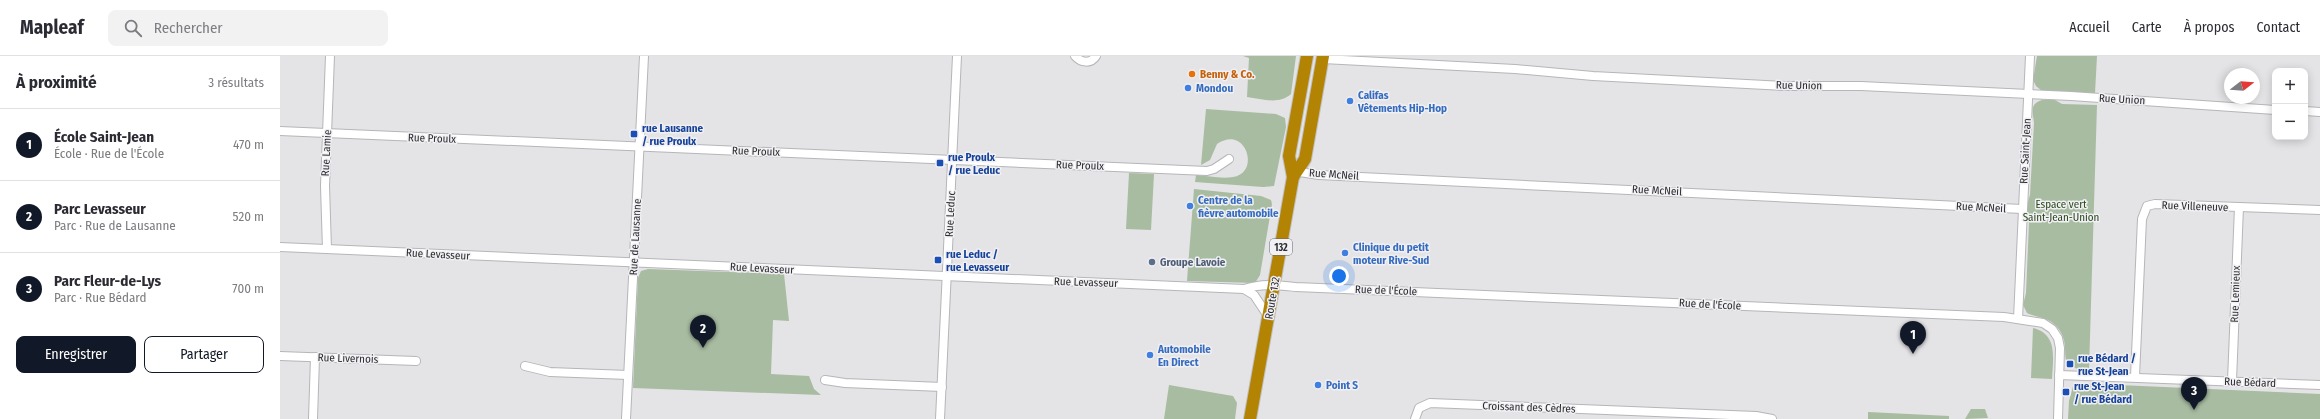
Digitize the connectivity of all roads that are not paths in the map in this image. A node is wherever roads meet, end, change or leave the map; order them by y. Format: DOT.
graph roads {
  1 [pos="330,56"];
  2 [pos="644,56"];
  3 [pos="957,56"];
  4 [pos="1075,56"];
  5 [pos="1096,56"];
  6 [pos="1307,56"];
  7 [pos="2030,56"];
  8 [pos="1323,57"];
  9 [pos="2028,95"];
  10 [pos="2272,110"];
  11 [pos="2308,111"];
  12 [pos="2320,112"];
  13 [pos="280,131"];
  14 [pos="327,133"];
  15 [pos="640,146"];
  16 [pos="1229,159"];
  17 [pos="953,160"];
  18 [pos="1294,173"];
  19 [pos="2239,207"];
  20 [pos="2022,209"];
  21 [pos="2320,210"];
  22 [pos="280,247"];
  23 [pos="328,249"];
  24 [pos="634,263"];
  25 [pos="948,276"];
  26 [pos="1274,284"];
  27 [pos="1244,289"];
  28 [pos="1268,316"];
  29 [pos="2018,318"];
  30 [pos="280,356"];
  31 [pos="315,357"];
  32 [pos="416,361"];
  33 [pos="526,366"];
  34 [pos="628,375"];
  35 [pos="2059,375"];
  36 [pos="2135,377"];
  37 [pos="825,380"];
  38 [pos="2232,381"];
  39 [pos="2320,385"];
  40 [pos="942,387"];
  41 [pos="313,419"];
  42 [pos="626,419"];
  43 [pos="940,419"];
  44 [pos="1250,419"];
  45 [pos="1415,419"];
  46 [pos="1772,419"];
  47 [pos="2058,419"];
  1 -- 14 [label="street, Rue Lamie"];
  2 -- 15 [label="street, Rue de Lausanne"];
  3 -- 17 [label="street, Rue Leduc"];
  4 -- 5 [label="street"];
  6 -- 18 [label="highway, Route 132 / 132"];
  7 -- 9 [label="street, Rue Saint-Jean"];
  8 -- 9 [label="street, Rue Union"];
  8 -- 18 [label="highway, Route 132 / 132"];
  9 -- 10 [label="street, Rue Union"];
  9 -- 20 [label="street, Rue Saint-Jean"];
  11 -- 12 [label="street"];
  13 -- 14 [label="street, Rue Proulx"];
  14 -- 15 [label="street, Rue Proulx"];
  14 -- 23 [label="street, Rue Lamie"];
  15 -- 17 [label="street, Rue Proulx"];
  15 -- 24 [label="street, Rue de Lausanne"];
  16 -- 17 [label="street, Rue Proulx"];
  17 -- 25 [label="street, Rue Leduc"];
  18 -- 20 [label="street, Rue McNeil"];
  18 -- 26 [label="highway, Route 132 / 132"];
  19 -- 21 [label="street, Rue Villeneuve"];
  19 -- 36 [label="street, Rue Villeneuve"];
  19 -- 38 [label="street, Rue Lemieux"];
  20 -- 29 [label="street, Rue Saint-Jean"];
  22 -- 23 [label="street, Rue Levasseur"];
  23 -- 24 [label="street, Rue Levasseur"];
  24 -- 25 [label="street, Rue Levasseur"];
  24 -- 34 [label="street, Rue de Lausanne"];
  25 -- 27 [label="street, Rue Levasseur"];
  25 -- 40 [label="street, Rue Leduc"];
  26 -- 27 [label="street, Rue Levasseur"];
  26 -- 28 [label="highway, Route 132 / 132"];
  26 -- 29 [label="street, Rue de l'École"];
  27 -- 28 [label="street"];
  28 -- 44 [label="highway, Route 132 / 132"];
  29 -- 35 [label="street, Rue de l'École"];
  30 -- 31 [label="street, Rue Livernois"];
  31 -- 32 [label="street, Rue Livernois"];
  31 -- 41 [label="street"];
  33 -- 34 [label="street"];
  34 -- 42 [label="street, Rue de Lausanne"];
  35 -- 36 [label="street, Rue Bédard"];
  35 -- 47 [label="street, Rue de l'École"];
  36 -- 38 [label="street, Rue Bédard"];
  37 -- 40 [label="street"];
  38 -- 39 [label="street, Rue Bédard"];
  40 -- 43 [label="street, Rue Leduc"];
  45 -- 46 [label="street, Croissant des Cèdres"];
}
